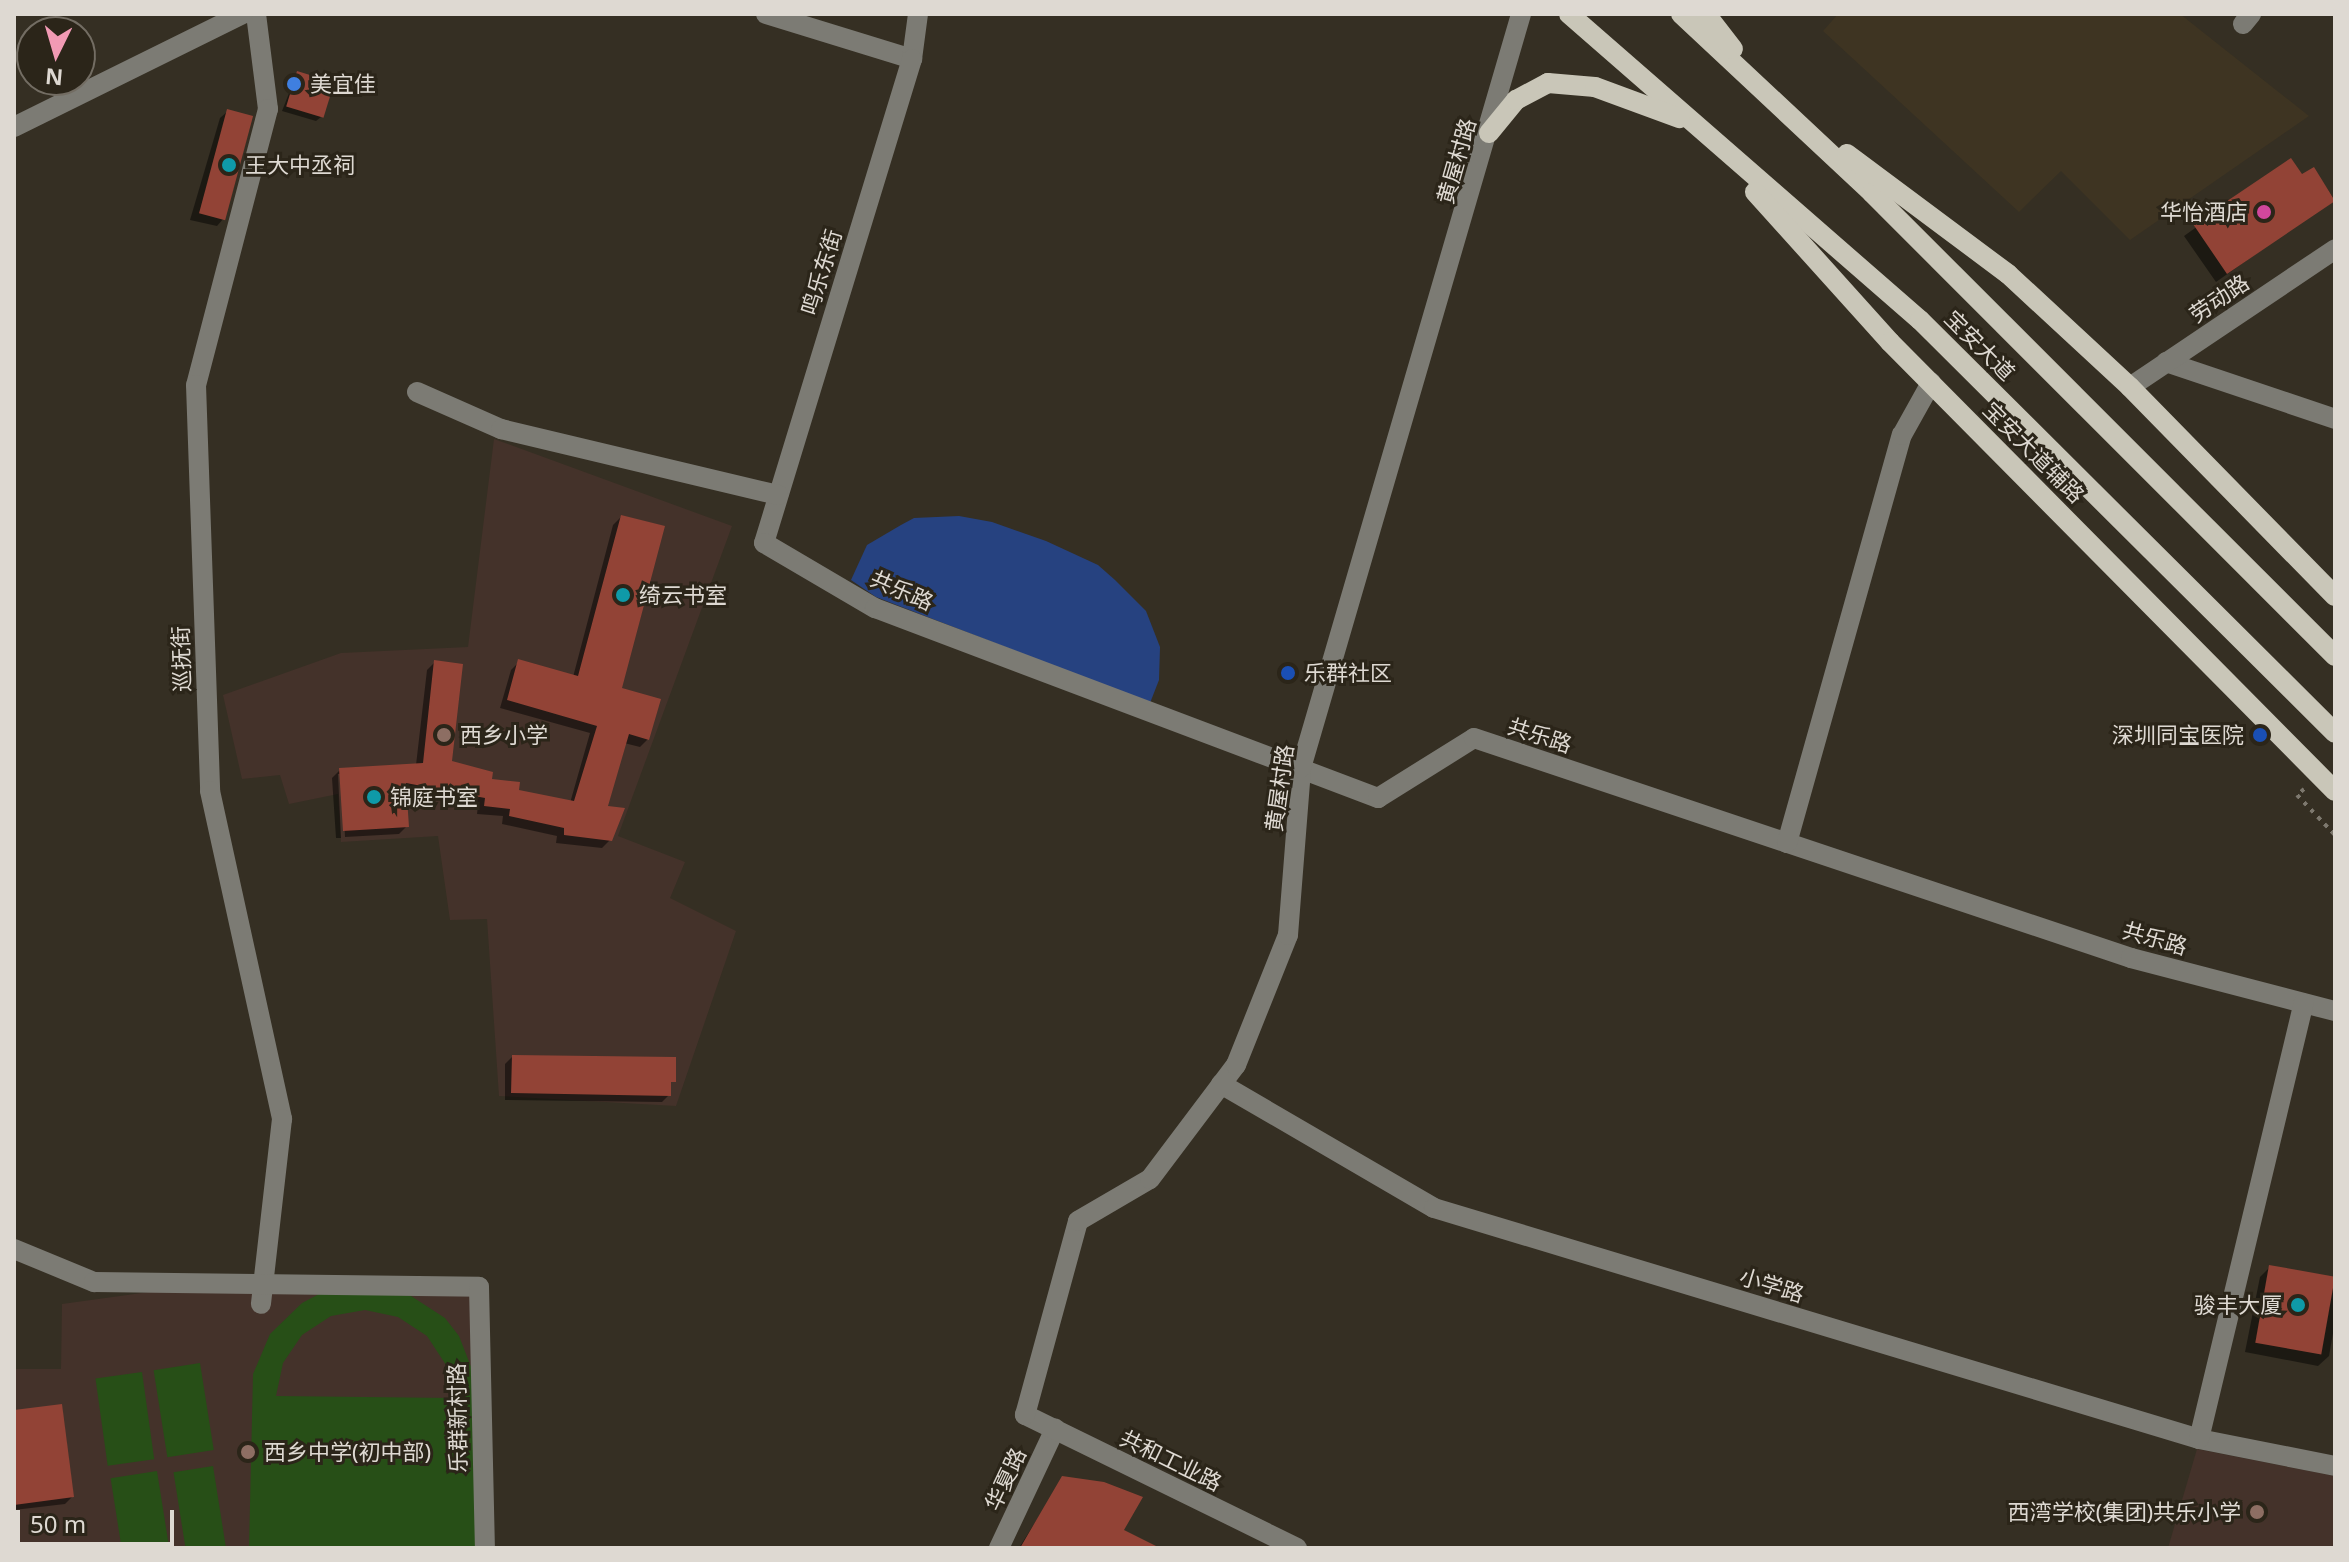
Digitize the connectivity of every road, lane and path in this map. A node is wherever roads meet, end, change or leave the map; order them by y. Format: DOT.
graph roads {
  1 [pos="243,14"];
  2 [pos="256,14"];
  3 [pos="766,14"];
  4 [pos="918,14"];
  5 [pos="1521,14"];
  6 [pos="1569,14"];
  7 [pos="1681,14"];
  8 [pos="1706,14"];
  9 [pos="912,59"];
  10 [pos="1773,100"];
  11 [pos="1691,123"];
  12 [pos="14,127"];
  13 [pos="1489,133"];
  14 [pos="1707,138"];
  15 [pos="2335,249"];
  16 [pos="2166,362"];
  17 [pos="1931,383"];
  18 [pos="2130,387"];
  19 [pos="417,392"];
  20 [pos="2335,419"];
  21 [pos="778,495"];
  22 [pos="764,543"];
  23 [pos="2335,596"];
  24 [pos="2335,656"];
  25 [pos="2335,733"];
  26 [pos="1301,768"];
  27 [pos="2304,789"];
  28 [pos="2335,791"];
  29 [pos="2335,835"];
  30 [pos="1787,843"];
  31 [pos="2304,1003"];
  32 [pos="2335,1011"];
  33 [pos="1221,1084"];
  34 [pos="14,1249"];
  35 [pos="264,1281"];
  36 [pos="261,1304"];
  37 [pos="1025,1415"];
  38 [pos="1055,1429"];
  39 [pos="2199,1439"];
  40 [pos="2335,1466"];
  41 [pos="485,1548"];
  42 [pos="999,1548"];
  43 [pos="1297,1548"];
  1 -- 12 [label="street"];
  2 -- 35 [label="street, 巡抚街"];
  3 -- 9 [label="street"];
  4 -- 9 [label="street, 鸣乐东街"];
  5 -- 13 [label="street, 黄屋村路"];
  6 -- 11 [label="main road, 宝安大道"];
  7 -- 10 [label="main road, 宝安大道"];
  8 -- 10 [label="main road"];
  9 -- 21 [label="street, 鸣乐东街"];
  10 -- 18 [label="main road"];
  10 -- 24 [label="main road, 宝安大道"];
  11 -- 13 [label="main road"];
  11 -- 14 [label="main road, 宝安大道"];
  13 -- 26 [label="street, 黄屋村路"];
  14 -- 17 [label="main road, 宝安大道辅路"];
  14 -- 25 [label="main road, 宝安大道"];
  15 -- 16 [label="street, 劳动路"];
  16 -- 18 [label="street, 劳动路"];
  16 -- 20 [label="street"];
  17 -- 28 [label="main road, 宝安大道辅路"];
  17 -- 30 [label="street"];
  18 -- 23 [label="main road"];
  19 -- 21 [label="street"];
  21 -- 22 [label="street, 鸣乐东街"];
  22 -- 26 [label="street, 共乐路"];
  26 -- 30 [label="street, 共乐路"];
  26 -- 33 [label="street, 黄屋村路"];
  27 -- 29 [label="path"];
  30 -- 31 [label="street, 共乐路"];
  31 -- 32 [label="street, 共乐路"];
  31 -- 39 [label="street"];
  33 -- 37 [label="street, 黄屋村路"];
  33 -- 39 [label="street, 小学路"];
  34 -- 35 [label="street"];
  35 -- 36 [label="street, 巡抚街"];
  35 -- 41 [label="street, 乐群新村路"];
  37 -- 38 [label="street, 共和工业路"];
  38 -- 42 [label="street, 华夏路"];
  38 -- 43 [label="street, 共和工业路"];
  39 -- 40 [label="street, 小学路"];
}
